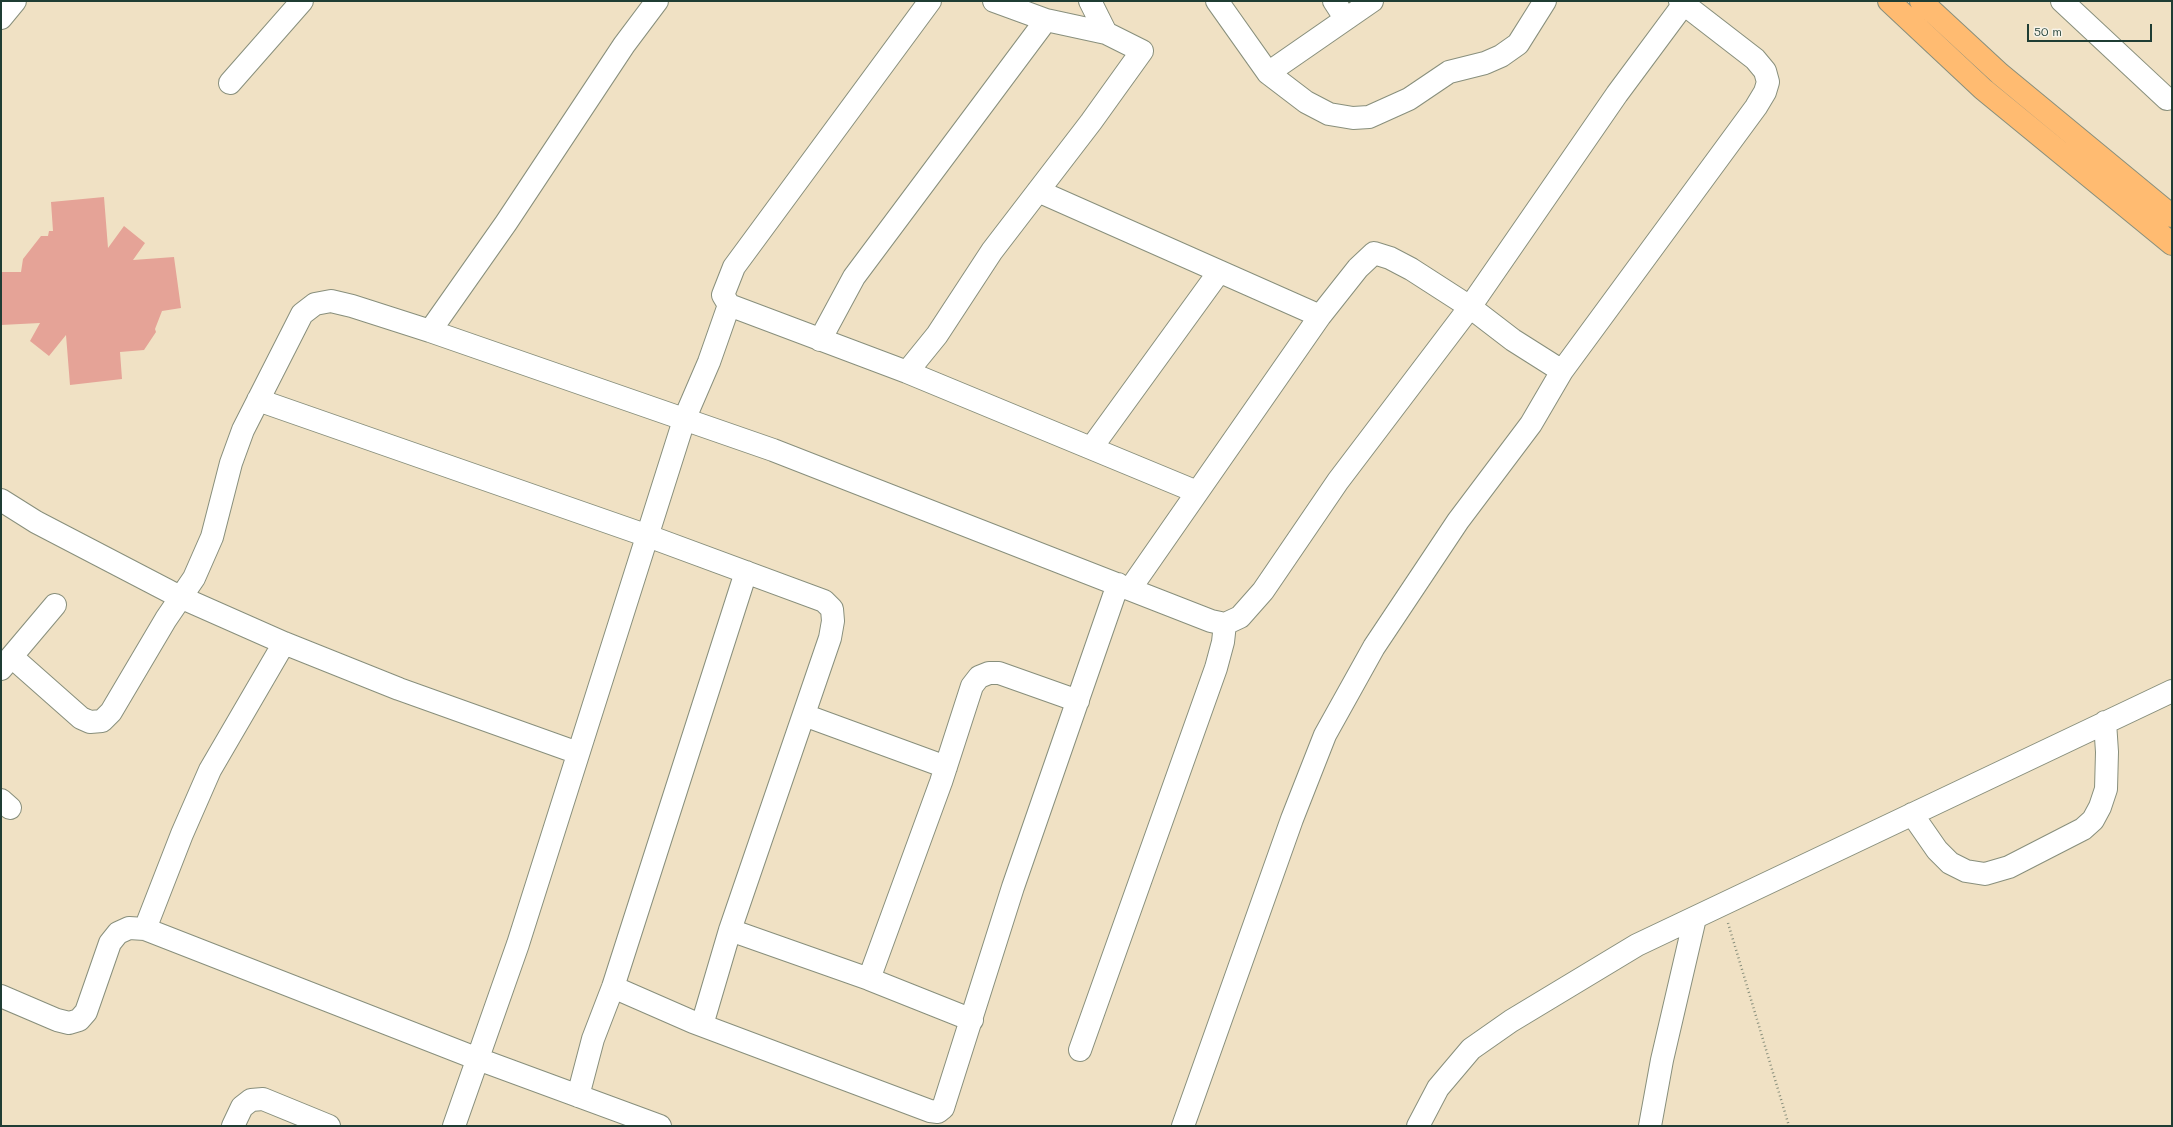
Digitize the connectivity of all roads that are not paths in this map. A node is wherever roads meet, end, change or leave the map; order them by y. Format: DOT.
graph roads {
  1 [pos="15,1"];
  2 [pos="302,1"];
  3 [pos="657,1"];
  4 [pos="930,1"];
  5 [pos="994,1"];
  6 [pos="1090,1"];
  7 [pos="1217,1"];
  8 [pos="1372,1"];
  9 [pos="1545,1"];
  10 [pos="1889,1"];
  11 [pos="1921,1"];
  12 [pos="2062,1"];
  13 [pos="1683,2"];
  14 [pos="1340,10"];
  15 [pos="1,18"];
  16 [pos="1046,20"];
  17 [pos="1106,33"];
  18 [pos="1268,72"];
  19 [pos="230,83"];
  20 [pos="2167,99"];
  21 [pos="1038,191"];
  22 [pos="2172,216"];
  23 [pos="2172,244"];
  24 [pos="1219,272"];
  25 [pos="729,305"];
  26 [pos="1470,307"];
  27 [pos="1320,316"];
  28 [pos="430,331"];
  29 [pos="820,340"];
  30 [pos="1562,371"];
  31 [pos="907,372"];
  32 [pos="258,400"];
  33 [pos="684,420"];
  34 [pos="1092,447"];
  35 [pos="1197,492"];
  36 [pos="1,500"];
  37 [pos="648,536"];
  38 [pos="746,572"];
  39 [pos="1124,586"];
  40 [pos="180,597"];
  41 [pos="55,605"];
  42 [pos="1225,624"];
  43 [pos="284,643"];
  44 [pos="7,663"];
  45 [pos="2172,690"];
  46 [pos="1078,701"];
  47 [pos="804,715"];
  48 [pos="2105,722"];
  49 [pos="578,753"];
  50 [pos="946,767"];
  51 [pos="1912,814"];
  52 [pos="1695,918"];
  53 [pos="145,929"];
  54 [pos="730,930"];
  55 [pos="869,979"];
  56 [pos="613,987"];
  57 [pos="1,996"];
  58 [pos="972,1020"];
  59 [pos="702,1025"];
  60 [pos="1080,1050"];
  61 [pos="478,1058"];
  62 [pos="578,1096"];
  63 [pos="233,1126"];
  64 [pos="329,1126"];
  65 [pos="454,1126"];
  66 [pos="660,1126"];
  67 [pos="1183,1126"];
  68 [pos="1418,1126"];
  69 [pos="1650,1126"];
  1 -- 15 [label="street"];
  2 -- 19 [label="street"];
  3 -- 28 [label="street"];
  4 -- 25 [label="street"];
  5 -- 16 [label="street"];
  6 -- 17 [label="street"];
  7 -- 18 [label="street"];
  8 -- 14 [label="street"];
  9 -- 18 [label="street"];
  10 -- 23 [label="main road"];
  11 -- 22 [label="main road"];
  12 -- 20 [label="street"];
  13 -- 26 [label="street"];
  13 -- 30 [label="street"];
  14 -- 18 [label="street"];
  16 -- 17 [label="street"];
  16 -- 29 [label="street"];
  17 -- 21 [label="street"];
  21 -- 24 [label="street"];
  21 -- 31 [label="street"];
  24 -- 27 [label="street"];
  24 -- 34 [label="street"];
  25 -- 29 [label="street"];
  25 -- 33 [label="street"];
  26 -- 27 [label="street"];
  26 -- 30 [label="street"];
  26 -- 42 [label="street"];
  27 -- 35 [label="street"];
  28 -- 32 [label="street"];
  28 -- 33 [label="street"];
  29 -- 31 [label="street"];
  30 -- 67 [label="street"];
  31 -- 34 [label="street"];
  32 -- 37 [label="street"];
  32 -- 40 [label="street"];
  33 -- 37 [label="street"];
  33 -- 39 [label="street"];
  34 -- 35 [label="street"];
  35 -- 39 [label="street"];
  36 -- 40 [label="street"];
  37 -- 38 [label="street"];
  37 -- 49 [label="street"];
  38 -- 47 [label="street"];
  38 -- 56 [label="street"];
  39 -- 42 [label="street"];
  39 -- 46 [label="street"];
  40 -- 43 [label="street"];
  40 -- 44 [label="street"];
  41 -- 44 [label="street"];
  42 -- 60 [label="street"];
  43 -- 49 [label="street"];
  43 -- 53 [label="street"];
  45 -- 48 [label="street"];
  46 -- 50 [label="street"];
  46 -- 58 [label="street"];
  47 -- 50 [label="street"];
  47 -- 54 [label="street"];
  48 -- 51 [label="street"];
  48 -- 51 [label="street"];
  49 -- 61 [label="street"];
  50 -- 55 [label="street"];
  51 -- 52 [label="street"];
  52 -- 68 [label="street"];
  52 -- 69 [label="street"];
  53 -- 57 [label="street"];
  53 -- 61 [label="street"];
  54 -- 55 [label="street"];
  54 -- 59 [label="street"];
  55 -- 58 [label="street"];
  56 -- 59 [label="street"];
  56 -- 62 [label="street"];
  58 -- 59 [label="street"];
  61 -- 62 [label="street"];
  61 -- 65 [label="street"];
  62 -- 66 [label="street"];
  63 -- 64 [label="street"];
}
